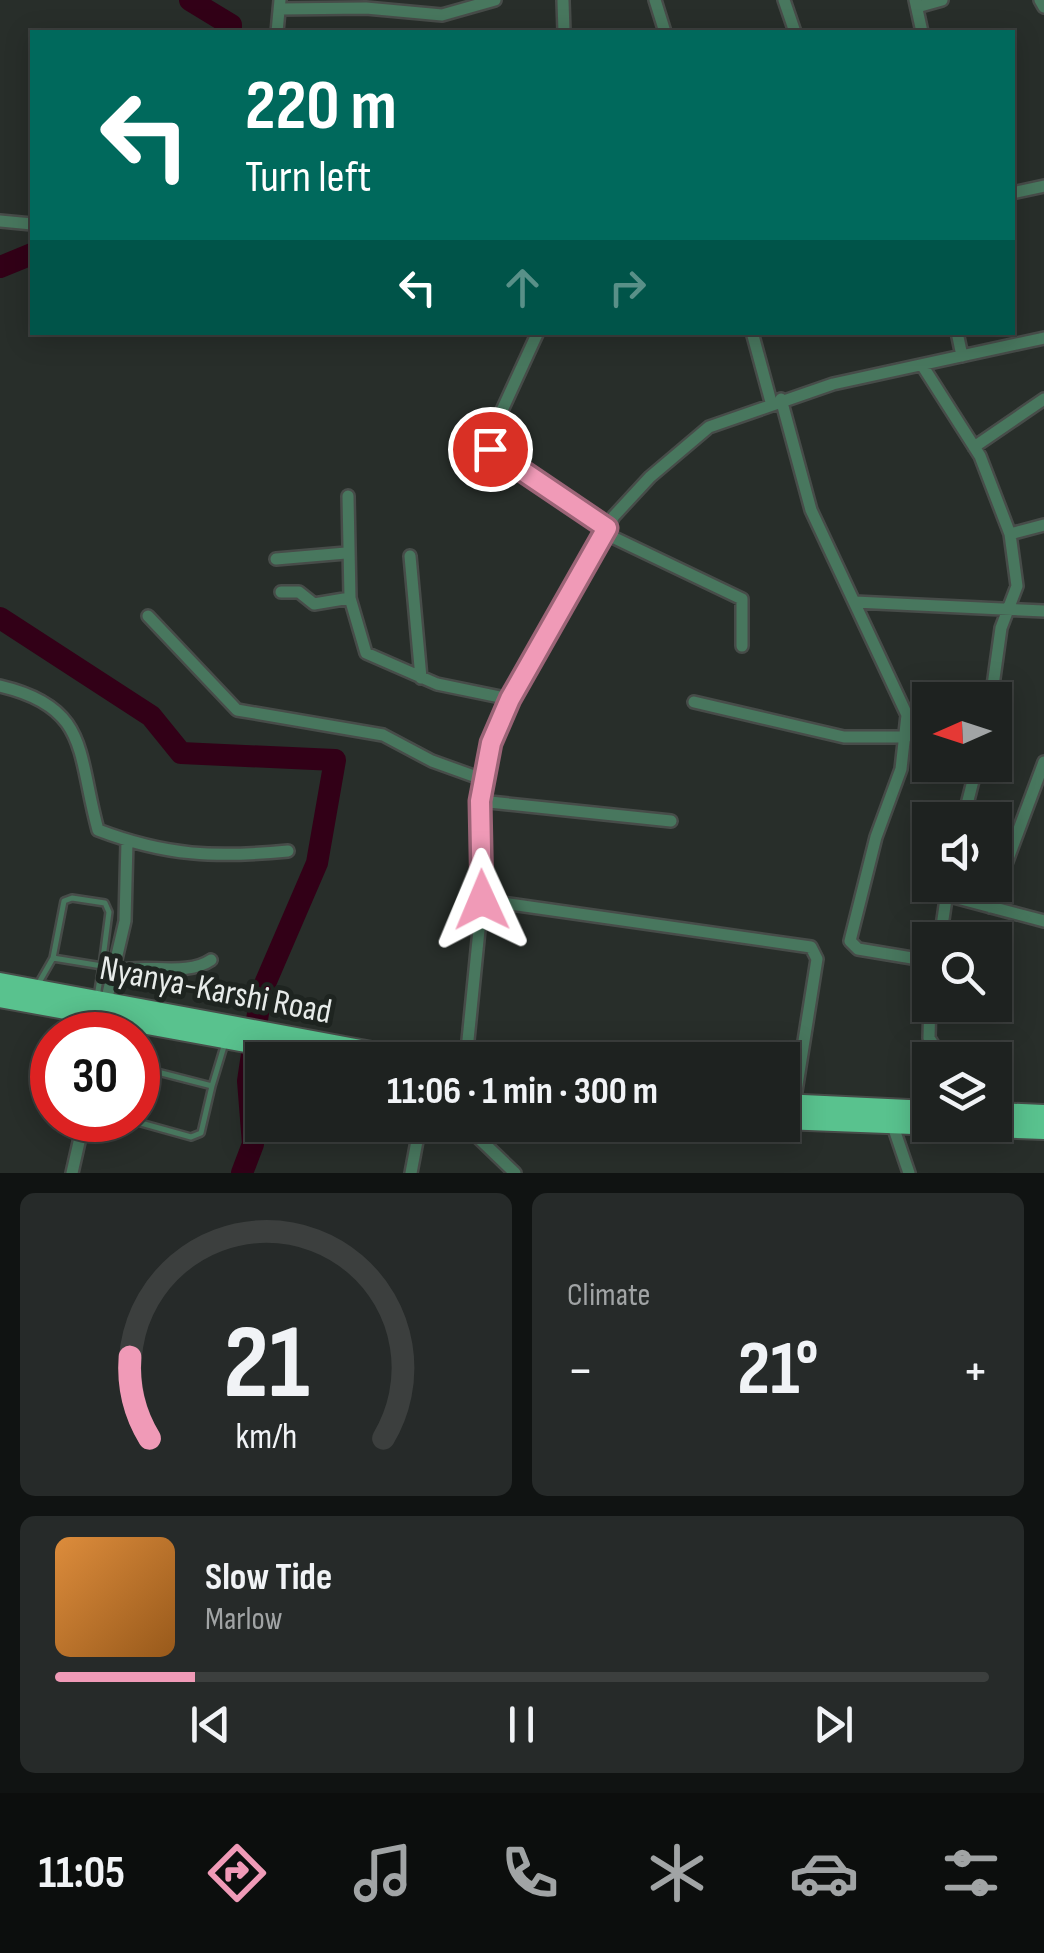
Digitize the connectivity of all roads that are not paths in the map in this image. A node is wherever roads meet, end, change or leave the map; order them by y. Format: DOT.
graph roads {
  1 [pos="495,0"];
  2 [pos="655,0"];
  3 [pos="784,0"];
  4 [pos="942,0"];
  5 [pos="1040,0"];
  6 [pos="562,1"];
  7 [pos="916,3"];
  8 [pos="280,4"];
  9 [pos="1044,7"];
  10 [pos="278,30"];
  11 [pos="564,30"];
  12 [pos="664,30"];
  13 [pos="793,30"];
  14 [pos="922,30"];
  15 [pos="1044,186"];
  16 [pos="1015,192"];
  17 [pos="0,220"];
  18 [pos="30,224"];
  19 [pos="537,335"];
  20 [pos="753,335"];
  21 [pos="957,335"];
  22 [pos="1044,338"];
  23 [pos="962,356"];
  24 [pos="922,365"];
  25 [pos="1044,400"];
  26 [pos="776,401"];
  27 [pos="974,447"];
  28 [pos="348,496"];
  29 [pos="1044,525"];
  30 [pos="606,531"];
  31 [pos="1010,534"];
  32 [pos="346,553"];
  33 [pos="410,556"];
  34 [pos="276,559"];
  35 [pos="281,592"];
  36 [pos="350,598"];
  37 [pos="856,602"];
  38 [pos="1010,608"];
  39 [pos="1044,611"];
  40 [pos="148,616"];
  41 [pos="742,646"];
  42 [pos="421,678"];
  43 [pos="994,682"];
  44 [pos="0,686"];
  45 [pos="510,699"];
  46 [pos="694,702"];
  47 [pos="906,736"];
  48 [pos="1044,762"];
  49 [pos="482,778"];
  50 [pos="480,801"];
  51 [pos="672,822"];
  52 [pos="127,840"];
  53 [pos="288,852"];
  54 [pos="482,900"];
  55 [pos="977,902"];
  56 [pos="990,907"];
  57 [pos="1044,920"];
  58 [pos="52,958"];
  59 [pos="912,958"];
  60 [pos="212,960"];
  61 [pos="102,966"];
  62 [pos="116,971"];
  63 [pos="0,982"];
  64 [pos="36,989"];
  65 [pos="0,998"];
  66 [pos="73,1012"];
  67 [pos="93,1012"];
  68 [pos="109,1012"];
  69 [pos="111,1012"];
  70 [pos="160,1020"];
  71 [pos="160,1027"];
  72 [pos="227,1038"];
  73 [pos="247,1042"];
  74 [pos="322,1042"];
  75 [pos="468,1042"];
  76 [pos="800,1043"];
  77 [pos="160,1073"];
  78 [pos="212,1086"];
  79 [pos="800,1104"];
  80 [pos="912,1109"];
  81 [pos="1012,1113"];
  82 [pos="1044,1114"];
  83 [pos="800,1121"];
  84 [pos="894,1126"];
  85 [pos="160,1128"];
  86 [pos="1044,1130"];
  87 [pos="79,1142"];
  88 [pos="417,1142"];
  89 [pos="482,1142"];
  90 [pos="72,1173"];
  91 [pos="411,1173"];
  92 [pos="515,1173"];
  93 [pos="908,1173"];
  1 -- 8 [label="street"];
  2 -- 12 [label="street"];
  3 -- 13 [label="street"];
  4 -- 7 [label="street"];
  5 -- 9 [label="street"];
  6 -- 11 [label="street"];
  7 -- 14 [label="street"];
  8 -- 10 [label="street"];
  15 -- 16 [label="street"];
  17 -- 18 [label="street"];
  19 -- 30 [label="street"];
  20 -- 26 [label="street"];
  21 -- 23 [label="street"];
  22 -- 23 [label="street"];
  23 -- 24 [label="street"];
  24 -- 26 [label="street"];
  24 -- 27 [label="street"];
  25 -- 27 [label="street"];
  26 -- 30 [label="street"];
  26 -- 37 [label="street"];
  27 -- 31 [label="street"];
  28 -- 32 [label="street"];
  29 -- 31 [label="street"];
  30 -- 41 [label="street"];
  30 -- 45 [label="street"];
  31 -- 38 [label="street"];
  32 -- 34 [label="street"];
  32 -- 36 [label="street"];
  33 -- 42 [label="street"];
  35 -- 36 [label="street"];
  36 -- 42 [label="street"];
  37 -- 38 [label="street"];
  37 -- 47 [label="street"];
  38 -- 39 [label="street"];
  38 -- 43 [label="street"];
  40 -- 49 [label="street"];
  42 -- 45 [label="street"];
  44 -- 52 [label="street"];
  45 -- 49 [label="street"];
  46 -- 47 [label="street"];
  47 -- 59 [label="street"];
  48 -- 56 [label="street"];
  49 -- 50 [label="street"];
  50 -- 51 [label="street"];
  50 -- 54 [label="street"];
  52 -- 53 [label="street"];
  52 -- 62 [label="street"];
  54 -- 75 [label="street"];
  54 -- 76 [label="street"];
  55 -- 56 [label="street"];
  56 -- 57 [label="street"];
  58 -- 61 [label="lane"];
  58 -- 61 [label="lane"];
  58 -- 64 [label="lane"];
  60 -- 62 [label="street"];
  61 -- 68 [label="lane"];
  62 -- 69 [label="street"];
  63 -- 64 [label="main road, Nyanya-Karshi Road"];
  64 -- 67 [label="main road, Nyanya-Karshi Road"];
  65 -- 66 [label="main road, Nyanya-Karshi Road"];
  70 -- 74 [label="main road, Nyanya-Karshi Road"];
  71 -- 72 [label="main road, Nyanya-Karshi Road"];
  72 -- 73 [label="main road, Nyanya-Karshi Road"];
  72 -- 78 [label="lane"];
  77 -- 78 [label="lane"];
  78 -- 85 [label="lane"];
  79 -- 80 [label="main road"];
  81 -- 82 [label="main road"];
  83 -- 84 [label="main road"];
  84 -- 86 [label="main road"];
  84 -- 93 [label="street"];
  87 -- 90 [label="street"];
  88 -- 91 [label="street"];
  89 -- 92 [label="street"];
}
